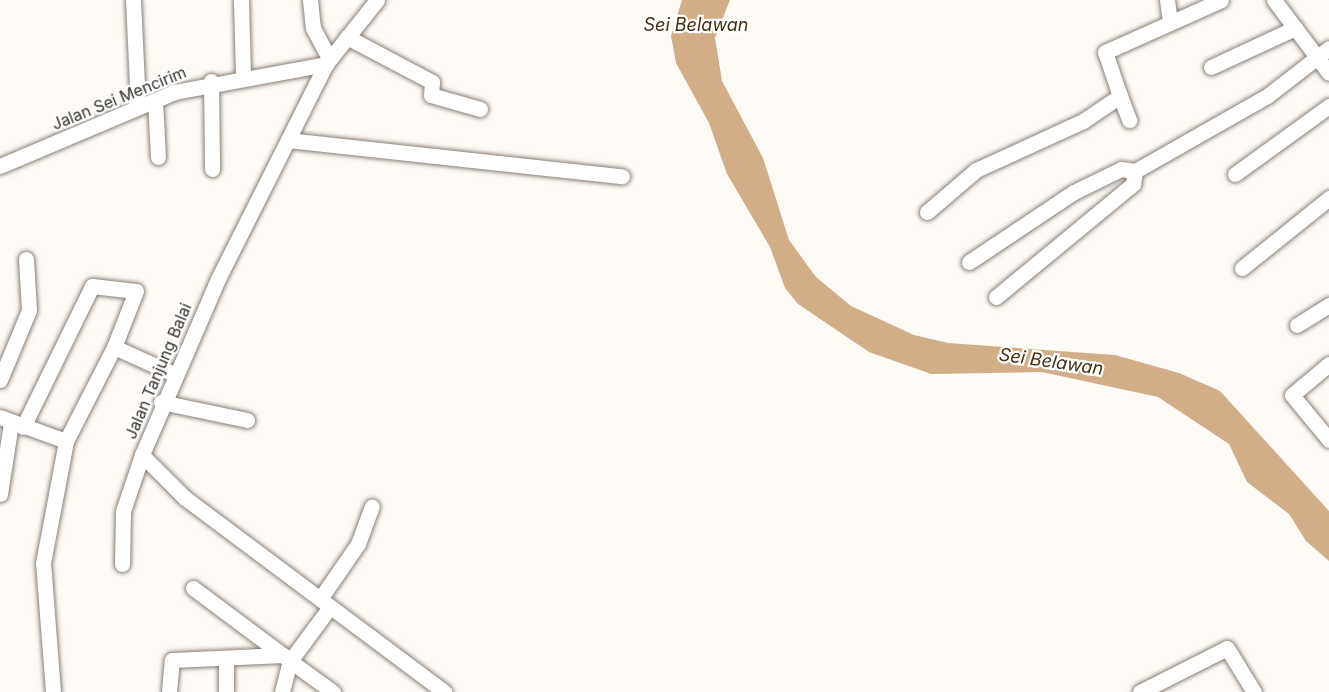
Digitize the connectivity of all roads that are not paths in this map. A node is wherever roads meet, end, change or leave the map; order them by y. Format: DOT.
graph roads {
  1 [pos="132,0"];
  2 [pos="241,0"];
  3 [pos="310,0"];
  4 [pos="377,0"];
  5 [pos="1167,0"];
  6 [pos="1221,0"];
  7 [pos="1274,0"];
  8 [pos="1170,21"];
  9 [pos="1295,28"];
  10 [pos="347,37"];
  11 [pos="1329,48"];
  12 [pos="1317,58"];
  13 [pos="327,61"];
  14 [pos="1211,67"];
  15 [pos="1329,73"];
  16 [pos="243,76"];
  17 [pos="211,81"];
  18 [pos="1120,96"];
  19 [pos="155,100"];
  20 [pos="1329,106"];
  21 [pos="138,107"];
  22 [pos="480,109"];
  23 [pos="1129,120"];
  24 [pos="288,140"];
  25 [pos="158,157"];
  26 [pos="0,166"];
  27 [pos="212,169"];
  28 [pos="1135,171"];
  29 [pos="1235,174"];
  30 [pos="622,176"];
  31 [pos="1329,198"];
  32 [pos="927,212"];
  33 [pos="26,259"];
  34 [pos="969,262"];
  35 [pos="1242,268"];
  36 [pos="996,297"];
  37 [pos="1329,305"];
  38 [pos="1297,325"];
  39 [pos="114,347"];
  40 [pos="4,364"];
  41 [pos="1329,364"];
  42 [pos="174,374"];
  43 [pos="0,380"];
  44 [pos="161,402"];
  45 [pos="247,420"];
  46 [pos="11,423"];
  47 [pos="1328,438"];
  48 [pos="66,441"];
  49 [pos="142,454"];
  50 [pos="0,494"];
  51 [pos="372,506"];
  52 [pos="122,564"];
  53 [pos="193,588"];
  54 [pos="325,603"];
  55 [pos="286,658"];
  56 [pos="226,659"];
  57 [pos="1166,685"];
  58 [pos="53,692"];
  59 [pos="169,692"];
  60 [pos="226,692"];
  61 [pos="282,692"];
  62 [pos="333,692"];
  63 [pos="444,692"];
  64 [pos="1140,692"];
  65 [pos="1254,692"];
  1 -- 21 [label="street"];
  2 -- 16 [label="street"];
  3 -- 13 [label="street"];
  4 -- 10 [label="street, Jalan Tanjung Balai"];
  5 -- 8 [label="street"];
  6 -- 8 [label="street"];
  7 -- 9 [label="street"];
  8 -- 18 [label="street"];
  9 -- 12 [label="street"];
  9 -- 14 [label="street"];
  10 -- 13 [label="street, Jalan Tanjung Balai"];
  10 -- 22 [label="street"];
  11 -- 12 [label="street"];
  12 -- 15 [label="street"];
  12 -- 28 [label="street"];
  13 -- 16 [label="street, Jalan Sei Mencirim"];
  13 -- 24 [label="street, Jalan Tanjung Balai"];
  16 -- 17 [label="street, Jalan Sei Mencirim"];
  17 -- 19 [label="street, Jalan Sei Mencirim"];
  17 -- 27 [label="street"];
  18 -- 23 [label="street"];
  18 -- 32 [label="street"];
  19 -- 21 [label="street, Jalan Sei Mencirim"];
  19 -- 25 [label="street"];
  20 -- 29 [label="street"];
  21 -- 26 [label="street, Jalan Sei Mencirim"];
  24 -- 30 [label="street"];
  24 -- 42 [label="street, Jalan Tanjung Balai"];
  28 -- 34 [label="street"];
  28 -- 36 [label="street"];
  31 -- 35 [label="street"];
  33 -- 40 [label="street"];
  37 -- 38 [label="street"];
  39 -- 42 [label="street"];
  39 -- 46 [label="street"];
  39 -- 48 [label="street"];
  40 -- 43 [label="street"];
  41 -- 47 [label="street"];
  42 -- 44 [label="street, Jalan Tanjung Balai"];
  44 -- 45 [label="street"];
  44 -- 49 [label="street, Jalan Tanjung Balai"];
  46 -- 48 [label="street"];
  46 -- 50 [label="street"];
  48 -- 58 [label="street"];
  49 -- 52 [label="street"];
  49 -- 54 [label="street, Jalan Tanjung Balai"];
  51 -- 54 [label="street"];
  53 -- 55 [label="street"];
  54 -- 55 [label="street"];
  54 -- 63 [label="street, Jalan Tanjung Balai"];
  55 -- 56 [label="street"];
  55 -- 61 [label="street"];
  55 -- 62 [label="street"];
  56 -- 59 [label="street"];
  56 -- 60 [label="street"];
  57 -- 64 [label="street"];
  57 -- 65 [label="street"];
}
